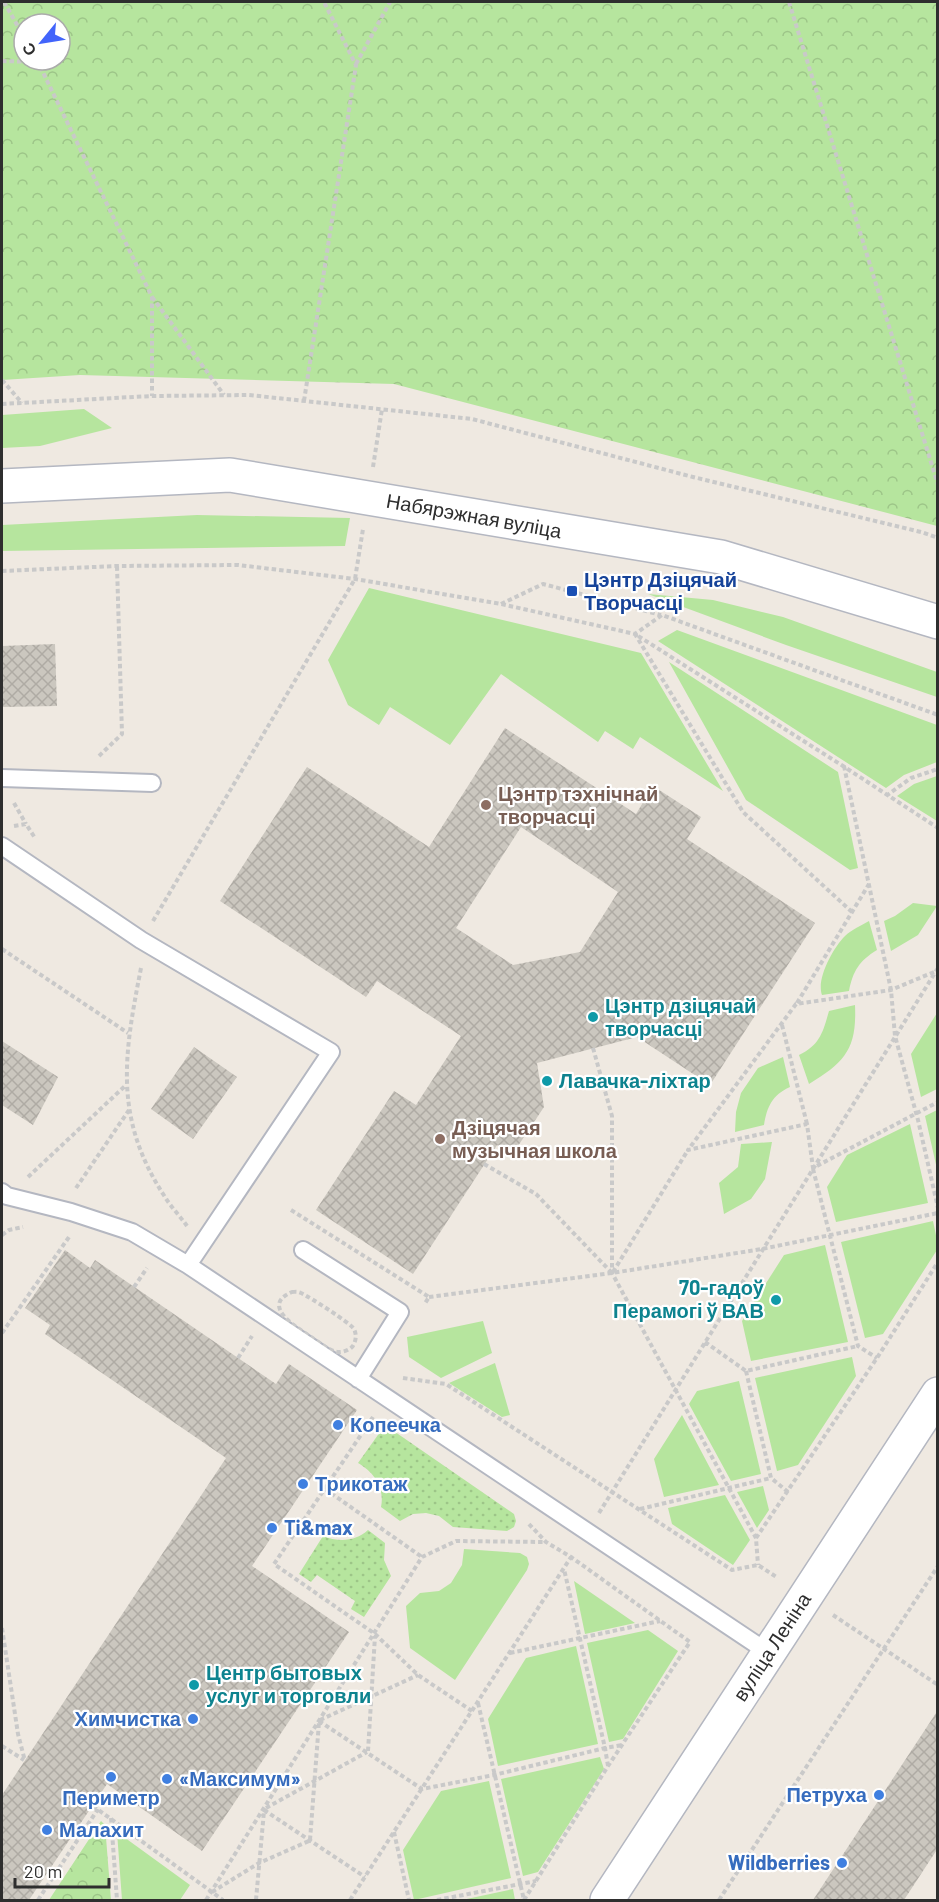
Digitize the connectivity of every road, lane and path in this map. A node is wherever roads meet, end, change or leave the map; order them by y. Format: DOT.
graph roads {
  1 [pos="4,2"];
  2 [pos="324,2"];
  3 [pos="390,2"];
  4 [pos="789,2"];
  5 [pos="12,16"];
  6 [pos="356,65"];
  7 [pos="42,72"];
  8 [pos="152,297"];
  9 [pos="2,380"];
  10 [pos="224,395"];
  11 [pos="152,396"];
  12 [pos="304,401"];
  13 [pos="22,403"];
  14 [pos="2,404"];
  15 [pos="382,409"];
  16 [pos="373,467"];
  17 [pos="938,485"];
  18 [pos="2,486"];
  19 [pos="364,521"];
  20 [pos="938,538"];
  21 [pos="117,566"];
  22 [pos="2,571"];
  23 [pos="355,579"];
  24 [pos="501,604"];
  25 [pos="662,615"];
  26 [pos="938,622"];
  27 [pos="635,634"];
  28 [pos="938,715"];
  29 [pos="94,760"];
  30 [pos="843,766"];
  31 [pos="938,769"];
  32 [pos="2,778"];
  33 [pos="152,783"];
  34 [pos="886,796"];
  35 [pos="938,828"];
  36 [pos="2,846"];
  37 [pos="869,884"];
  38 [pos="852,912"];
  39 [pos="141,940"];
  40 [pos="2,949"];
  41 [pos="143,958"];
  42 [pos="937,970"];
  43 [pos="891,990"];
  44 [pos="796,1004"];
  45 [pos="782,1024"];
  46 [pos="129,1033"];
  47 [pos="895,1036"];
  48 [pos="593,1048"];
  49 [pos="126,1086"];
  50 [pos="938,1102"];
  51 [pos="129,1109"];
  52 [pos="916,1112"];
  53 [pos="807,1124"];
  54 [pos="688,1150"];
  55 [pos="484,1164"];
  56 [pos="813,1168"];
  57 [pos="71,1195"];
  58 [pos="3,1198"];
  59 [pos="938,1208"];
  60 [pos="938,1213"];
  61 [pos="30,1226"];
  62 [pos="74,1230"];
  63 [pos="2,1235"];
  64 [pos="830,1235"];
  65 [pos="202,1244"];
  66 [pos="762,1249"];
  67 [pos="303,1250"];
  68 [pos="938,1262"];
  69 [pos="138,1263"];
  70 [pos="188,1265"];
  71 [pos="147,1268"];
  72 [pos="612,1273"];
  73 [pos="156,1274"];
  74 [pos="134,1287"];
  75 [pos="273,1293"];
  76 [pos="429,1297"];
  77 [pos="243,1329"];
  78 [pos="2,1333"];
  79 [pos="252,1335"];
  80 [pos="262,1342"];
  81 [pos="705,1342"];
  82 [pos="858,1346"];
  83 [pos="352,1347"];
  84 [pos="238,1358"];
  85 [pos="877,1358"];
  86 [pos="746,1371"];
  87 [pos="358,1378"];
  88 [pos="400,1378"];
  89 [pos="676,1391"];
  90 [pos="938,1394"];
  91 [pos="366,1412"];
  92 [pos="373,1416"];
  93 [pos="370,1421"];
  94 [pos="771,1478"];
  95 [pos="728,1488"];
  96 [pos="325,1489"];
  97 [pos="613,1491"];
  98 [pos="788,1492"];
  99 [pos="639,1509"];
  100 [pos="596,1518"];
  101 [pos="756,1538"];
  102 [pos="577,1549"];
  103 [pos="422,1557"];
  104 [pos="571,1557"];
  105 [pos="758,1565"];
  106 [pos="938,1566"];
  107 [pos="564,1569"];
  108 [pos="778,1578"];
  109 [pos="833,1615"];
  110 [pos="660,1621"];
  111 [pos="2,1628"];
  112 [pos="375,1634"];
  113 [pos="580,1638"];
  114 [pos="882,1648"];
  115 [pos="509,1653"];
  116 [pos="769,1653"];
  117 [pos="418,1675"];
  118 [pos="938,1685"];
  119 [pos="371,1697"];
  120 [pos="478,1702"];
  121 [pos="472,1711"];
  122 [pos="319,1721"];
  123 [pos="622,1745"];
  124 [pos="2,1746"];
  125 [pos="605,1748"];
  126 [pos="368,1752"];
  127 [pos="608,1766"];
  128 [pos="494,1775"];
  129 [pos="315,1782"];
  130 [pos="422,1789"];
  131 [pos="93,1806"];
  132 [pos="98,1809"];
  133 [pos="264,1810"];
  134 [pos="111,1818"];
  135 [pos="394,1831"];
  136 [pos="310,1841"];
  137 [pos="260,1863"];
  138 [pos="365,1877"];
  139 [pos="536,1881"];
  140 [pos="519,1884"];
  141 [pos="211,1893"];
  142 [pos="38,1900"];
  143 [pos="117,1900"];
  144 [pos="206,1900"];
  145 [pos="223,1900"];
  146 [pos="256,1900"];
  147 [pos="350,1900"];
  148 [pos="409,1900"];
  149 [pos="437,1900"];
  150 [pos="524,1900"];
  151 [pos="607,1900"];
  152 [pos="718,1900"];
  1 -- 5 [label="path"];
  2 -- 6 [label="path"];
  3 -- 6 [label="path"];
  4 -- 17 [label="path"];
  6 -- 12 [label="path"];
  7 -- 8 [label="path"];
  8 -- 10 [label="path"];
  8 -- 11 [label="path"];
  9 -- 13 [label="path"];
  10 -- 11 [label="path"];
  10 -- 12 [label="path"];
  11 -- 13 [label="path"];
  12 -- 15 [label="path"];
  13 -- 14 [label="path"];
  15 -- 16 [label="path"];
  15 -- 20 [label="path"];
  18 -- 26 [label="main road, Набярэжная вуліца"];
  19 -- 23 [label="path"];
  21 -- 22 [label="path"];
  21 -- 23 [label="path"];
  21 -- 29 [label="path"];
  23 -- 24 [label="path"];
  23 -- 39 [label="path"];
  24 -- 25 [label="path"];
  24 -- 27 [label="path"];
  25 -- 27 [label="path"];
  25 -- 28 [label="path"];
  27 -- 30 [label="path"];
  27 -- 38 [label="path"];
  30 -- 34 [label="path"];
  30 -- 37 [label="path"];
  31 -- 34 [label="path"];
  32 -- 33 [label="lane"];
  34 -- 35 [label="path"];
  36 -- 39 [label="lane"];
  37 -- 38 [label="path"];
  37 -- 43 [label="path"];
  38 -- 44 [label="path"];
  39 -- 65 [label="lane"];
  40 -- 46 [label="path"];
  41 -- 46 [label="path"];
  42 -- 43 [label="path"];
  42 -- 47 [label="path"];
  43 -- 44 [label="path"];
  43 -- 47 [label="path"];
  44 -- 45 [label="path"];
  45 -- 53 [label="path"];
  45 -- 54 [label="path"];
  46 -- 49 [label="path"];
  47 -- 52 [label="path"];
  47 -- 56 [label="path"];
  48 -- 72 [label="path"];
  49 -- 51 [label="path"];
  49 -- 58 [label="path"];
  50 -- 52 [label="path"];
  51 -- 57 [label="path"];
  51 -- 65 [label="path"];
  52 -- 56 [label="path"];
  52 -- 59 [label="path"];
  53 -- 54 [label="path"];
  53 -- 56 [label="path"];
  54 -- 72 [label="path"];
  55 -- 72 [label="path"];
  56 -- 64 [label="path"];
  56 -- 66 [label="path"];
  58 -- 70 [label="lane"];
  60 -- 64 [label="path"];
  61 -- 63 [label="path"];
  62 -- 78 [label="path"];
  64 -- 66 [label="path"];
  64 -- 82 [label="path"];
  65 -- 70 [label="lane"];
  66 -- 72 [label="path"];
  66 -- 81 [label="path"];
  67 -- 87 [label="lane"];
  68 -- 85 [label="path"];
  69 -- 71 [label="path"];
  70 -- 87 [label="lane"];
  71 -- 73 [label="path"];
  71 -- 74 [label="path"];
  72 -- 76 [label="path"];
  72 -- 89 [label="path"];
  75 -- 83 [label="path"];
  77 -- 79 [label="path"];
  79 -- 80 [label="path"];
  79 -- 84 [label="path"];
  81 -- 86 [label="path"];
  81 -- 89 [label="path"];
  82 -- 85 [label="path"];
  82 -- 86 [label="path"];
  85 -- 98 [label="path"];
  86 -- 94 [label="path"];
  87 -- 116 [label="lane"];
  88 -- 97 [label="path"];
  89 -- 95 [label="path"];
  89 -- 97 [label="path"];
  90 -- 116 [label="main road, вуліца Леніна"];
  91 -- 92 [label="path"];
  93 -- 96 [label="path"];
  94 -- 95 [label="path"];
  94 -- 98 [label="path"];
  95 -- 99 [label="path"];
  95 -- 101 [label="path"];
  96 -- 103 [label="path"];
  96 -- 112 [label="path"];
  97 -- 99 [label="path"];
  97 -- 100 [label="path"];
  98 -- 101 [label="path"];
  99 -- 105 [label="path"];
  101 -- 105 [label="path"];
  102 -- 104 [label="path"];
  103 -- 104 [label="path"];
  103 -- 112 [label="path"];
  104 -- 107 [label="path"];
  104 -- 110 [label="path"];
  105 -- 108 [label="path"];
  106 -- 114 [label="path"];
  107 -- 113 [label="path"];
  107 -- 115 [label="path"];
  109 -- 114 [label="path"];
  110 -- 113 [label="path"];
  110 -- 123 [label="path"];
  111 -- 124 [label="path"];
  112 -- 117 [label="path"];
  112 -- 119 [label="path"];
  112 -- 122 [label="path"];
  113 -- 115 [label="path"];
  113 -- 125 [label="path"];
  114 -- 118 [label="path"];
  114 -- 152 [label="path"];
  115 -- 120 [label="path"];
  116 -- 151 [label="main road, вуліца Леніна"];
  117 -- 119 [label="path"];
  117 -- 121 [label="path"];
  119 -- 122 [label="path"];
  119 -- 126 [label="path"];
  120 -- 121 [label="path"];
  120 -- 128 [label="path"];
  121 -- 130 [label="path"];
  122 -- 126 [label="path"];
  122 -- 129 [label="path"];
  122 -- 133 [label="path"];
  123 -- 125 [label="path"];
  123 -- 127 [label="path"];
  125 -- 127 [label="path"];
  125 -- 128 [label="path"];
  126 -- 129 [label="path"];
  126 -- 130 [label="path"];
  127 -- 139 [label="path"];
  128 -- 130 [label="path"];
  128 -- 140 [label="path"];
  129 -- 133 [label="path"];
  129 -- 136 [label="path"];
  130 -- 135 [label="path"];
  131 -- 132 [label="path"];
  132 -- 134 [label="path"];
  132 -- 142 [label="path"];
  133 -- 136 [label="path"];
  133 -- 137 [label="path"];
  133 -- 141 [label="path"];
  134 -- 141 [label="path"];
  134 -- 143 [label="path"];
  135 -- 138 [label="path"];
  135 -- 148 [label="path"];
  136 -- 137 [label="path"];
  136 -- 138 [label="path"];
  137 -- 141 [label="path"];
  137 -- 146 [label="path"];
  138 -- 147 [label="path"];
  139 -- 140 [label="path"];
  139 -- 150 [label="path"];
  140 -- 149 [label="path"];
  140 -- 150 [label="path"];
  141 -- 144 [label="path"];
  141 -- 145 [label="path"];
}
